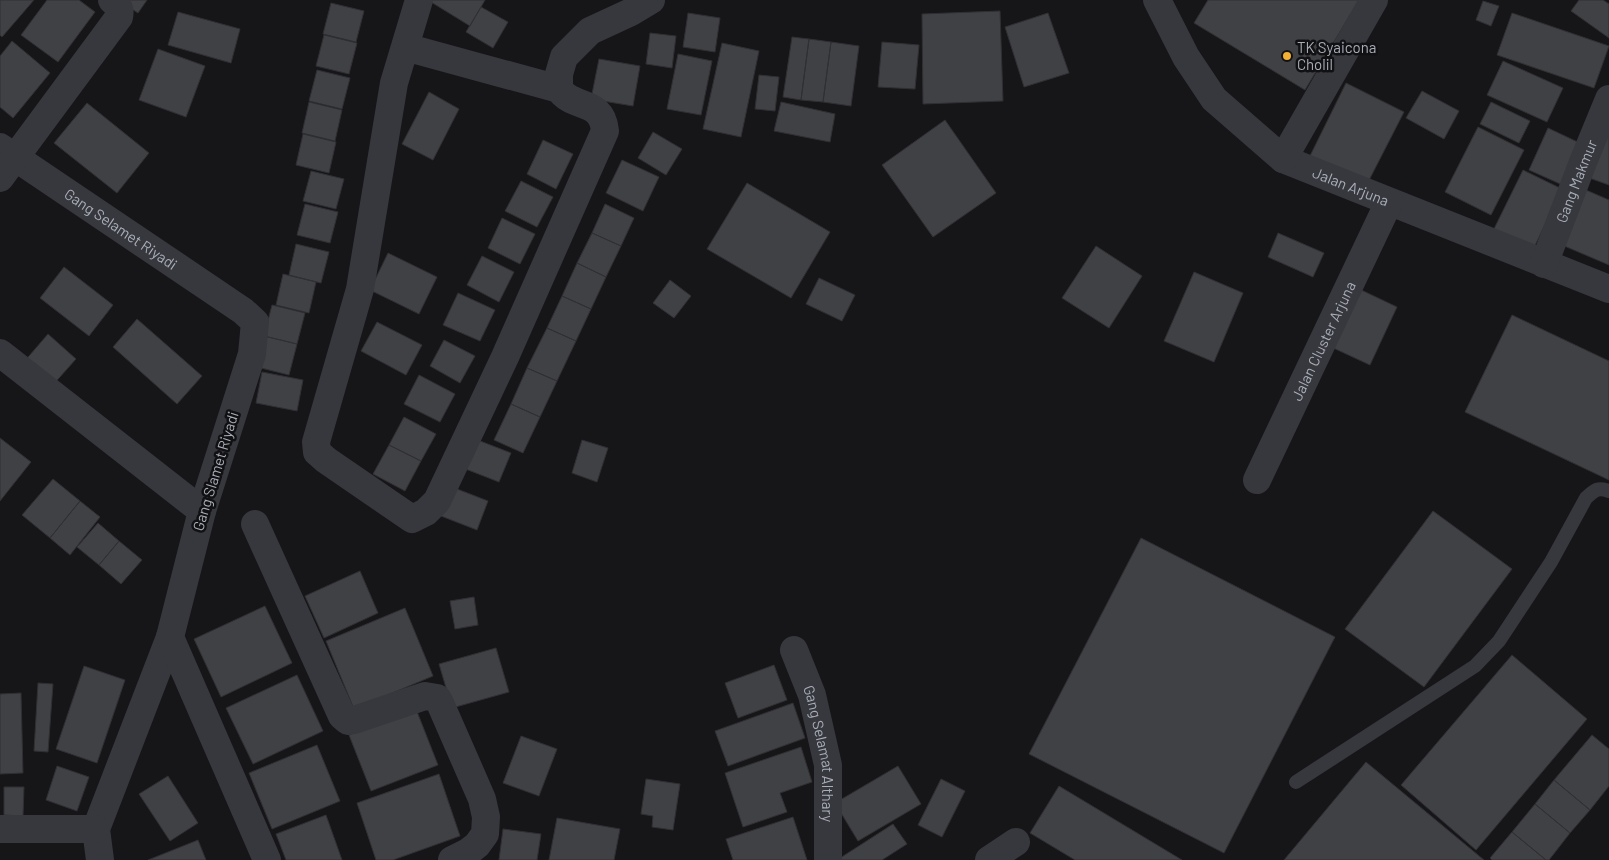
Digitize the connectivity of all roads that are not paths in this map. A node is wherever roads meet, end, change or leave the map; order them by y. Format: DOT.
graph roads {
  1 [pos="112,0"];
  2 [pos="419,0"];
  3 [pos="651,0"];
  4 [pos="1157,0"];
  5 [pos="1374,0"];
  6 [pos="405,47"];
  7 [pos="559,89"];
  8 [pos="1609,100"];
  9 [pos="1283,159"];
  10 [pos="5,161"];
  11 [pos="1389,202"];
  12 [pos="1544,264"];
  13 [pos="1609,289"];
  14 [pos="242,311"];
  15 [pos="0,353"];
  16 [pos="1257,480"];
  17 [pos="1609,492"];
  18 [pos="202,511"];
  19 [pos="255,524"];
  20 [pos="170,637"];
  21 [pos="794,650"];
  22 [pos="1296,782"];
  23 [pos="0,829"];
  24 [pos="96,829"];
  25 [pos="1016,842"];
  26 [pos="100,860"];
  27 [pos="268,860"];
  28 [pos="452,860"];
  29 [pos="828,860"];
  30 [pos="989,860"];
  1 -- 10 [label="street"];
  2 -- 6 [label="street"];
  3 -- 7 [label="street"];
  4 -- 9 [label="street, Jalan Arjuna"];
  5 -- 9 [label="street"];
  6 -- 7 [label="street"];
  6 -- 7 [label="street"];
  8 -- 12 [label="street, Gang Makmur"];
  9 -- 11 [label="street, Jalan Arjuna"];
  10 -- 14 [label="street, Gang Selamet Riyadi"];
  11 -- 12 [label="street, Jalan Arjuna"];
  11 -- 16 [label="street, Jalan Cluster Arjuna"];
  12 -- 13 [label="street, Jalan Arjuna"];
  14 -- 18 [label="street, Gang Slamet Riyadi"];
  15 -- 18 [label="street"];
  17 -- 22 [label="lane"];
  18 -- 20 [label="street, Gang Slamet Riyadi"];
  19 -- 28 [label="street"];
  20 -- 24 [label="street, Gang Slamet Riyadi"];
  20 -- 27 [label="street"];
  21 -- 29 [label="street, Gang Selamat Althary"];
  23 -- 24 [label="street"];
  24 -- 26 [label="street"];
  25 -- 30 [label="street"];
}
